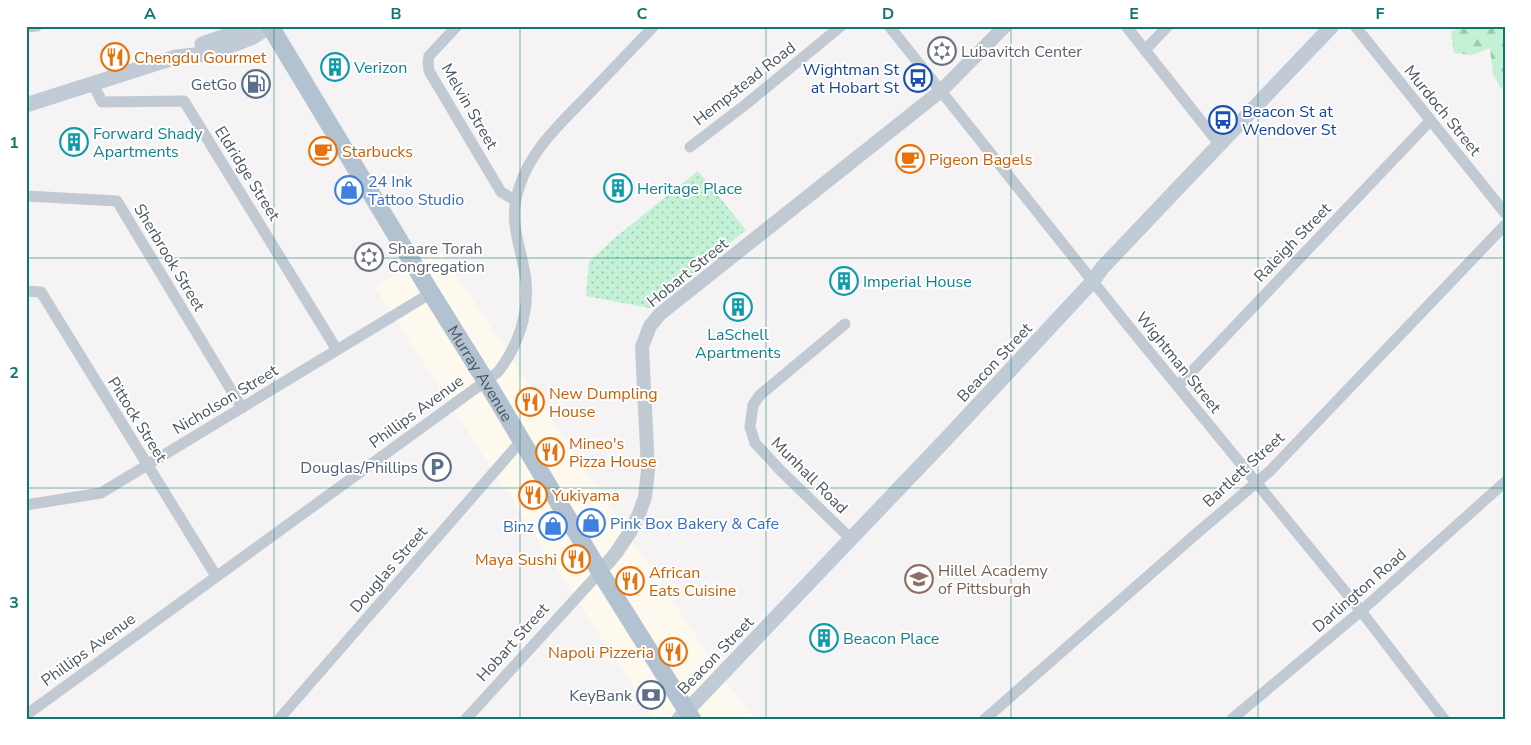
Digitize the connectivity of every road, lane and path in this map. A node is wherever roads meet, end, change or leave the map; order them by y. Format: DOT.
graph roads {
  1 [pos="38,26"];
  2 [pos="457,26"];
  3 [pos="654,26"];
  4 [pos="842,26"];
  5 [pos="889,26"];
  6 [pos="1005,26"];
  7 [pos="1126,26"];
  8 [pos="1168,26"];
  9 [pos="1332,26"];
  10 [pos="1355,26"];
  11 [pos="26,27"];
  12 [pos="260,28"];
  13 [pos="1146,50"];
  14 [pos="93,84"];
  15 [pos="942,90"];
  16 [pos="26,105"];
  17 [pos="1430,121"];
  18 [pos="1220,145"];
  19 [pos="690,147"];
  20 [pos="26,196"];
  21 [pos="515,200"];
  22 [pos="1505,213"];
  23 [pos="1505,225"];
  24 [pos="1093,281"];
  25 [pos="26,291"];
  26 [pos="432,293"];
  27 [pos="845,324"];
  28 [pos="337,350"];
  29 [pos="486,381"];
  30 [pos="1178,386"];
  31 [pos="242,408"];
  32 [pos="521,441"];
  33 [pos="148,465"];
  34 [pos="1505,482"];
  35 [pos="1256,483"];
  36 [pos="26,505"];
  37 [pos="851,539"];
  38 [pos="600,572"];
  39 [pos="216,576"];
  40 [pos="1361,611"];
  41 [pos="26,715"];
  42 [pos="686,716"];
  43 [pos="279,719"];
  44 [pos="466,719"];
  45 [pos="985,719"];
  46 [pos="1232,719"];
  47 [pos="1444,719"];
  1 -- 11 [label="street"];
  2 -- 21 [label="street, Melvin Street"];
  3 -- 21 [label="street, Phillips Avenue"];
  4 -- 19 [label="street, Hempstead Road"];
  5 -- 15 [label="street, Wightman Street"];
  6 -- 15 [label="street, Hobart Street"];
  7 -- 13 [label="street"];
  8 -- 13 [label="street"];
  9 -- 18 [label="main road, Beacon Street"];
  10 -- 17 [label="street, Murdoch Street"];
  12 -- 14 [label="main road"];
  12 -- 26 [label="main road, Murray Avenue"];
  13 -- 18 [label="street"];
  14 -- 16 [label="main road"];
  14 -- 28 [label="street, Eldridge Street"];
  15 -- 24 [label="street, Wightman Street"];
  15 -- 38 [label="street, Hobart Street"];
  17 -- 22 [label="street, Murdoch Street"];
  17 -- 30 [label="street, Raleigh Street"];
  18 -- 24 [label="main road, Beacon Street"];
  20 -- 31 [label="street, Sherbrook Street"];
  21 -- 29 [label="street, Phillips Avenue"];
  23 -- 35 [label="street, Bartlett Street"];
  24 -- 30 [label="street, Wightman Street"];
  24 -- 37 [label="main road, Beacon Street"];
  25 -- 33 [label="street, Pittock Street"];
  26 -- 28 [label="street, Nicholson Street"];
  26 -- 29 [label="main road, Murray Avenue"];
  27 -- 37 [label="street, Munhall Road"];
  28 -- 31 [label="street, Nicholson Street"];
  29 -- 32 [label="main road, Murray Avenue"];
  29 -- 39 [label="street, Phillips Avenue"];
  30 -- 35 [label="street, Wightman Street"];
  31 -- 33 [label="street, Nicholson Street"];
  32 -- 38 [label="main road, Murray Avenue"];
  32 -- 43 [label="street, Douglas Street"];
  33 -- 36 [label="street, Nicholson Street"];
  33 -- 39 [label="street, Pittock Street"];
  34 -- 40 [label="street, Darlington Road"];
  35 -- 40 [label="street, Wightman Street"];
  35 -- 45 [label="street, Bartlett Street"];
  37 -- 42 [label="main road, Beacon Street"];
  38 -- 42 [label="main road, Murray Avenue"];
  38 -- 44 [label="street, Hobart Street"];
  39 -- 41 [label="street, Phillips Avenue"];
  40 -- 46 [label="street, Darlington Road"];
  40 -- 47 [label="street, Wightman Street"];
}
